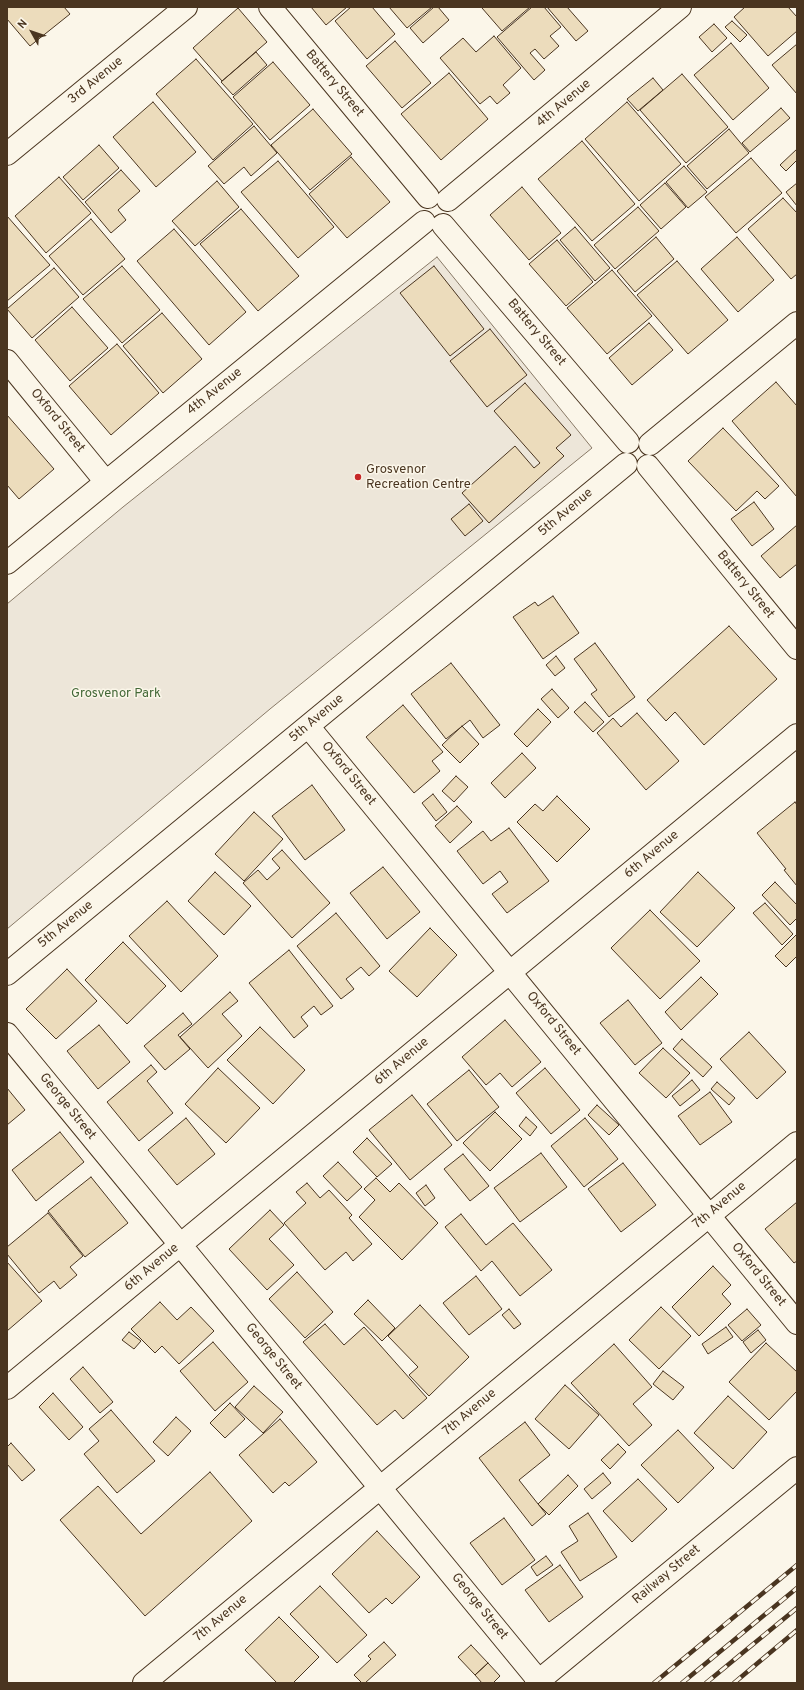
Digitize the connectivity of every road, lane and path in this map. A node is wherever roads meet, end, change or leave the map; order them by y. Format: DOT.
graph roads {
  1 [pos="186,7"];
  2 [pos="270,7"];
  3 [pos="680,7"];
  4 [pos="7,154"];
  5 [pos="438,199"];
  6 [pos="434,223"];
  7 [pos="797,323"];
  8 [pos="7,361"];
  9 [pos="628,442"];
  10 [pos="650,444"];
  11 [pos="626,464"];
  12 [pos="648,466"];
  13 [pos="106,482"];
  14 [pos="7,563"];
  15 [pos="797,648"];
  16 [pos="308,726"];
  17 [pos="797,735"];
  18 [pos="510,972"];
  19 [pos="7,974"];
  20 [pos="7,1034"];
  21 [pos="797,1143"];
  22 [pos="709,1216"];
  23 [pos="180,1245"];
  24 [pos="797,1323"];
  25 [pos="7,1388"];
  26 [pos="797,1468"];
  27 [pos="380,1488"];
  28 [pos="538,1682"];
  29 [pos="144,1683"];
  1 -- 4 [label="street, 3rd Avenue"];
  2 -- 5 [label="street, Battery Street"];
  3 -- 5 [label="street, 4th Avenue"];
  5 -- 6 [label="street"];
  6 -- 9 [label="street, Battery Street"];
  6 -- 13 [label="street, 4th Avenue"];
  7 -- 10 [label="street"];
  8 -- 13 [label="street, Oxford Street"];
  9 -- 10 [label="street"];
  9 -- 11 [label="street"];
  10 -- 12 [label="street"];
  11 -- 12 [label="street"];
  11 -- 16 [label="street, 5th Avenue"];
  12 -- 15 [label="street, Battery Street"];
  13 -- 14 [label="street, 4th Avenue"];
  16 -- 18 [label="street, Oxford Street"];
  16 -- 19 [label="street, 5th Avenue"];
  17 -- 18 [label="street, 6th Avenue"];
  18 -- 22 [label="street, Oxford Street"];
  18 -- 23 [label="street, 6th Avenue"];
  20 -- 23 [label="street, George Street"];
  21 -- 22 [label="street, 7th Avenue"];
  22 -- 24 [label="street, Oxford Street"];
  22 -- 27 [label="street, 7th Avenue"];
  23 -- 25 [label="street, 6th Avenue"];
  23 -- 27 [label="street, George Street"];
  26 -- 28 [label="street, Railway Street"];
  27 -- 28 [label="street, George Street"];
  27 -- 29 [label="street, 7th Avenue"];
}
